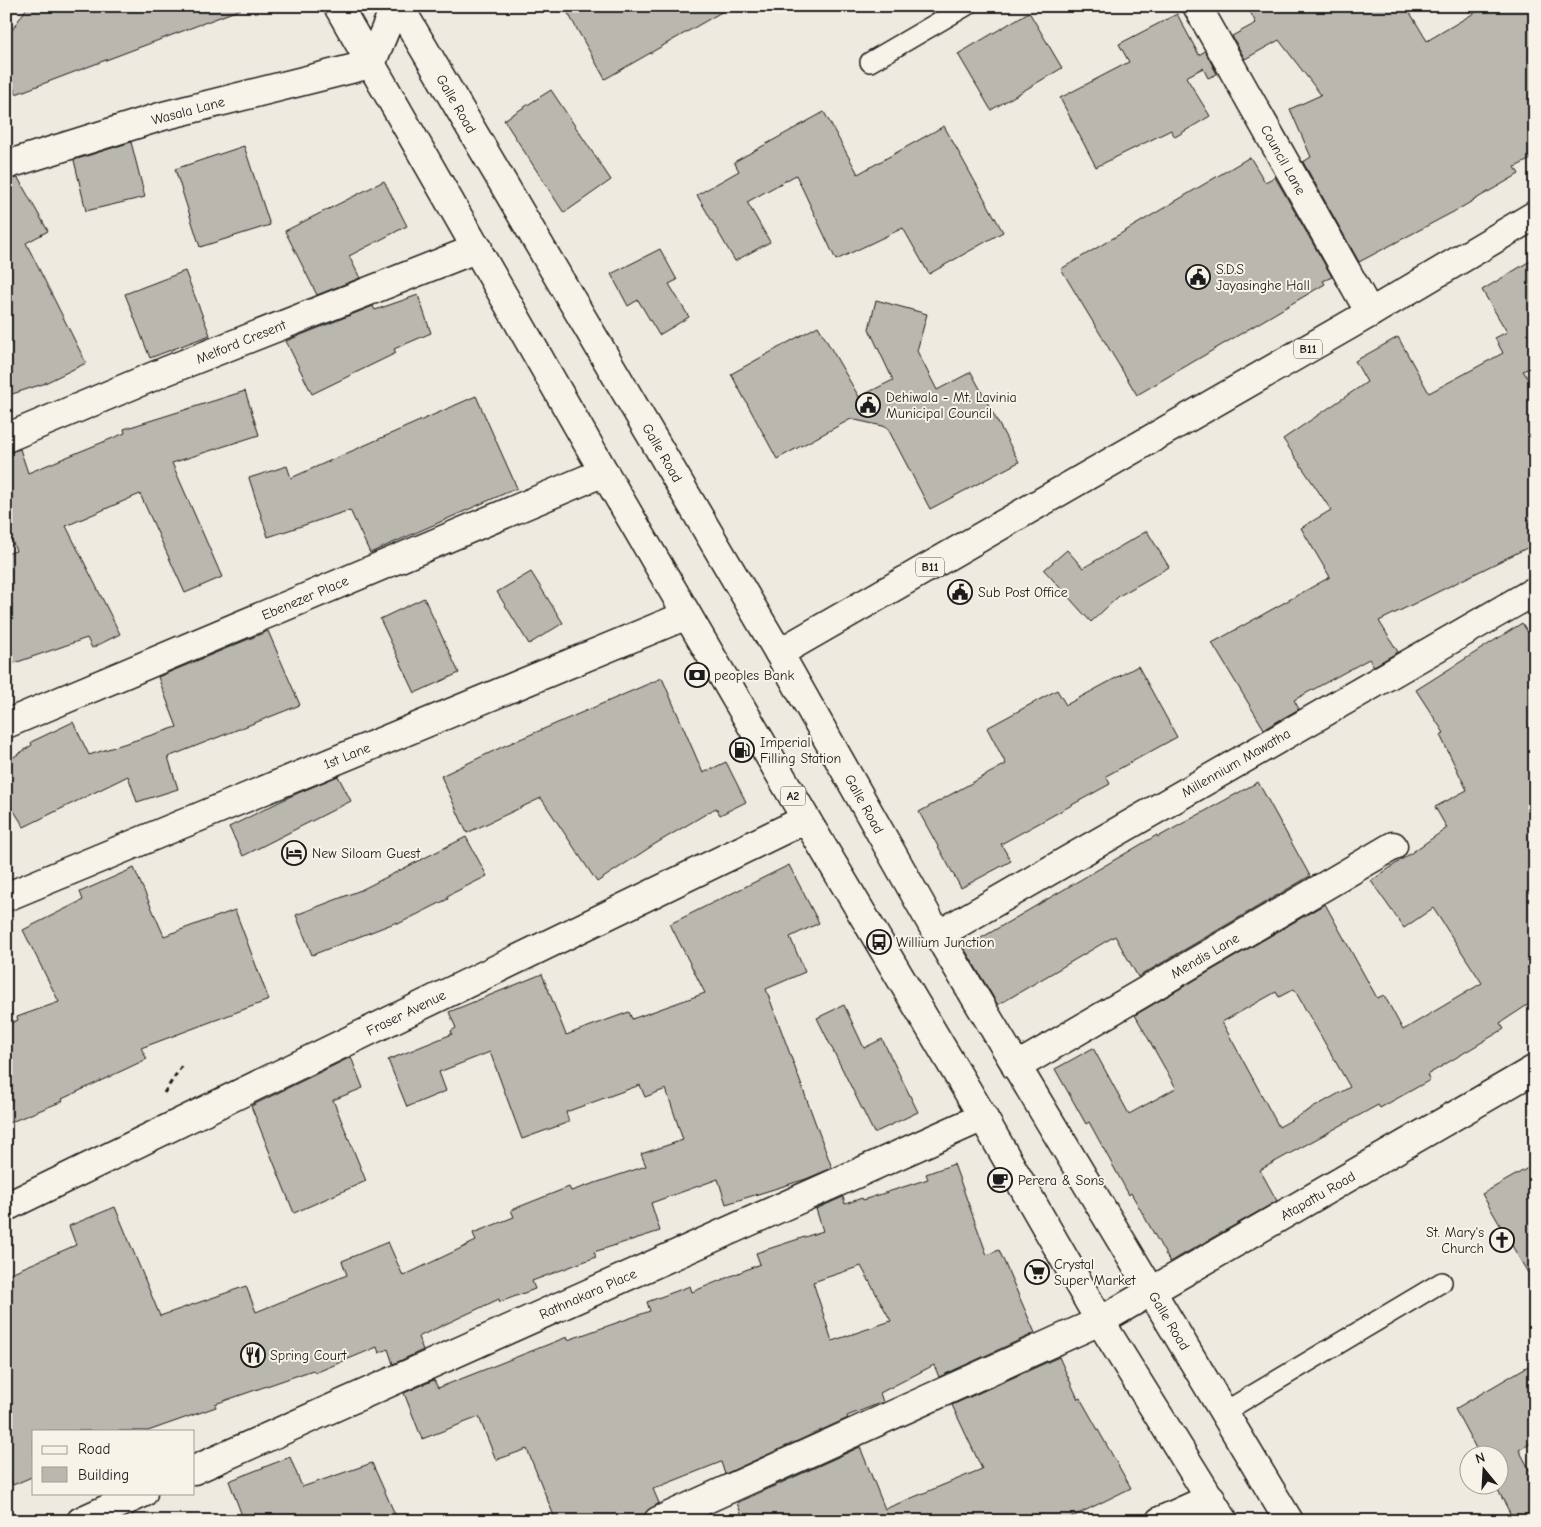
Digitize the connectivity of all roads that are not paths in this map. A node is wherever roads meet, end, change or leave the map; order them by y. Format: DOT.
graph roads {
  1 [pos="338,6"];
  2 [pos="395,6"];
  3 [pos="399,6"];
  4 [pos="966,6"];
  5 [pos="1197,6"];
  6 [pos="870,62"];
  7 [pos="371,64"];
  8 [pos="6,165"];
  9 [pos="1535,215"];
  10 [pos="478,248"];
  11 [pos="1370,313"];
  12 [pos="6,438"];
  13 [pos="604,472"];
  14 [pos="1535,591"];
  15 [pos="687,615"];
  16 [pos="778,654"];
  17 [pos="6,724"];
  18 [pos="806,819"];
  19 [pos="1393,846"];
  20 [pos="6,897"];
  21 [pos="938,935"];
  22 [pos="1016,1067"];
  23 [pos="1535,1069"];
  24 [pos="983,1117"];
  25 [pos="6,1206"];
  26 [pos="1442,1282"];
  27 [pos="1152,1292"];
  28 [pos="1100,1321"];
  29 [pos="1224,1412"];
  30 [pos="195,1470"];
  31 [pos="140,1494"];
  32 [pos="1218,1510"];
  33 [pos="81,1521"];
  34 [pos="658,1521"];
  35 [pos="1160,1521"];
  36 [pos="1290,1521"];
  1 -- 7 [label="main road, A2"];
  2 -- 7 [label="main road"];
  3 -- 16 [label="main road, Galle Road"];
  4 -- 6 [label="lane"];
  5 -- 11 [label="main road, Council Lane"];
  7 -- 8 [label="main road, Wasala Lane"];
  7 -- 10 [label="main road, A2"];
  9 -- 11 [label="main road, B11"];
  10 -- 12 [label="main road, Melford Cresent"];
  10 -- 13 [label="main road, A2"];
  11 -- 16 [label="main road, B11"];
  13 -- 15 [label="main road, A2"];
  13 -- 17 [label="main road, Ebenezer Place"];
  14 -- 21 [label="main road, Millennium Mawatha"];
  15 -- 18 [label="main road, A2"];
  15 -- 20 [label="main road, 1st Lane"];
  16 -- 21 [label="main road, Galle Road"];
  18 -- 24 [label="main road, A2"];
  18 -- 25 [label="main road, Fraser Avenue"];
  19 -- 22 [label="main road, Mendis Lane"];
  21 -- 22 [label="main road, Galle Road"];
  22 -- 27 [label="main road, Galle Road"];
  23 -- 27 [label="main road, Atapattu Road"];
  24 -- 28 [label="main road, A2"];
  24 -- 30 [label="main road, Rathnakara Place"];
  26 -- 29 [label="lane"];
  27 -- 28 [label="main road, Atapattu Road"];
  27 -- 29 [label="main road, Galle Road"];
  28 -- 32 [label="main road, A2"];
  28 -- 34 [label="main road, Atapattu Road"];
  29 -- 36 [label="main road, Galle Road"];
  31 -- 33 [label="main road"];
  32 -- 35 [label="main road"];
}
